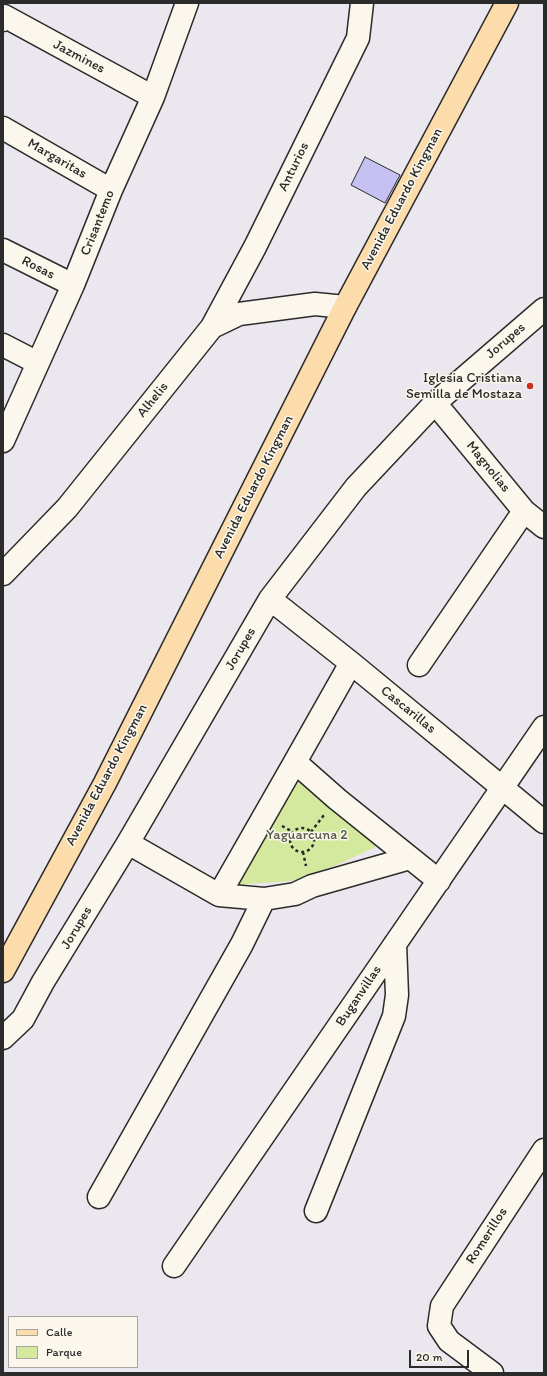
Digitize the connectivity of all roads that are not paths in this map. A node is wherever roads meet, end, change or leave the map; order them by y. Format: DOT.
graph roads {
  1 [pos="187,3"];
  2 [pos="362,3"];
  3 [pos="507,3"];
  4 [pos="4,18"];
  5 [pos="153,97"];
  6 [pos="3,128"];
  7 [pos="111,190"];
  8 [pos="3,250"];
  9 [pos="73,285"];
  10 [pos="345,307"];
  11 [pos="544,309"];
  12 [pos="212,327"];
  13 [pos="3,345"];
  14 [pos="38,363"];
  15 [pos="435,403"];
  16 [pos="3,440"];
  17 [pos="524,511"];
  18 [pos="544,527"];
  19 [pos="3,574"];
  20 [pos="270,599"];
  21 [pos="351,663"];
  22 [pos="419,665"];
  23 [pos="544,727"];
  24 [pos="295,762"];
  25 [pos="503,787"];
  26 [pos="544,822"];
  27 [pos="128,843"];
  28 [pos="410,858"];
  29 [pos="439,881"];
  30 [pos="219,895"];
  31 [pos="264,899"];
  32 [pos="395,944"];
  33 [pos="3,971"];
  34 [pos="3,1038"];
  35 [pos="544,1150"];
  36 [pos="99,1197"];
  37 [pos="316,1211"];
  38 [pos="174,1266"];
  39 [pos="492,1373"];
  1 -- 5 [label="street, Crisantemo"];
  2 -- 12 [label="street, Anturios"];
  3 -- 10 [label="main road, Avenida Eduardo Kingman"];
  4 -- 5 [label="street, Jazmines"];
  5 -- 7 [label="street, Crisantemo"];
  6 -- 7 [label="street, Margaritas"];
  7 -- 9 [label="street, Crisantemo"];
  8 -- 9 [label="street, Rosas"];
  9 -- 14 [label="street, Crisantemo"];
  10 -- 12 [label="street, Alhelis"];
  10 -- 33 [label="main road, Avenida Eduardo Kingman"];
  11 -- 15 [label="street, Jorupes"];
  12 -- 19 [label="street, Alhelis"];
  13 -- 14 [label="street"];
  14 -- 16 [label="street, Crisantemo"];
  15 -- 17 [label="street, Magnolias"];
  15 -- 20 [label="street, Jorupes"];
  17 -- 18 [label="street, Magnolias"];
  17 -- 22 [label="street"];
  20 -- 21 [label="street, Cascarillas"];
  20 -- 27 [label="street, Jorupes"];
  21 -- 24 [label="street"];
  21 -- 25 [label="street, Cascarillas"];
  23 -- 25 [label="street, Buganvillas"];
  24 -- 28 [label="street"];
  24 -- 30 [label="street"];
  25 -- 26 [label="street, Cascarillas"];
  25 -- 29 [label="street, Buganvillas"];
  27 -- 30 [label="street"];
  27 -- 34 [label="street, Jorupes"];
  28 -- 29 [label="street"];
  28 -- 31 [label="street"];
  29 -- 32 [label="street, Buganvillas"];
  30 -- 31 [label="street"];
  31 -- 36 [label="street"];
  32 -- 37 [label="street"];
  32 -- 38 [label="street, Buganvillas"];
  35 -- 39 [label="street, Romerillos"];
}
